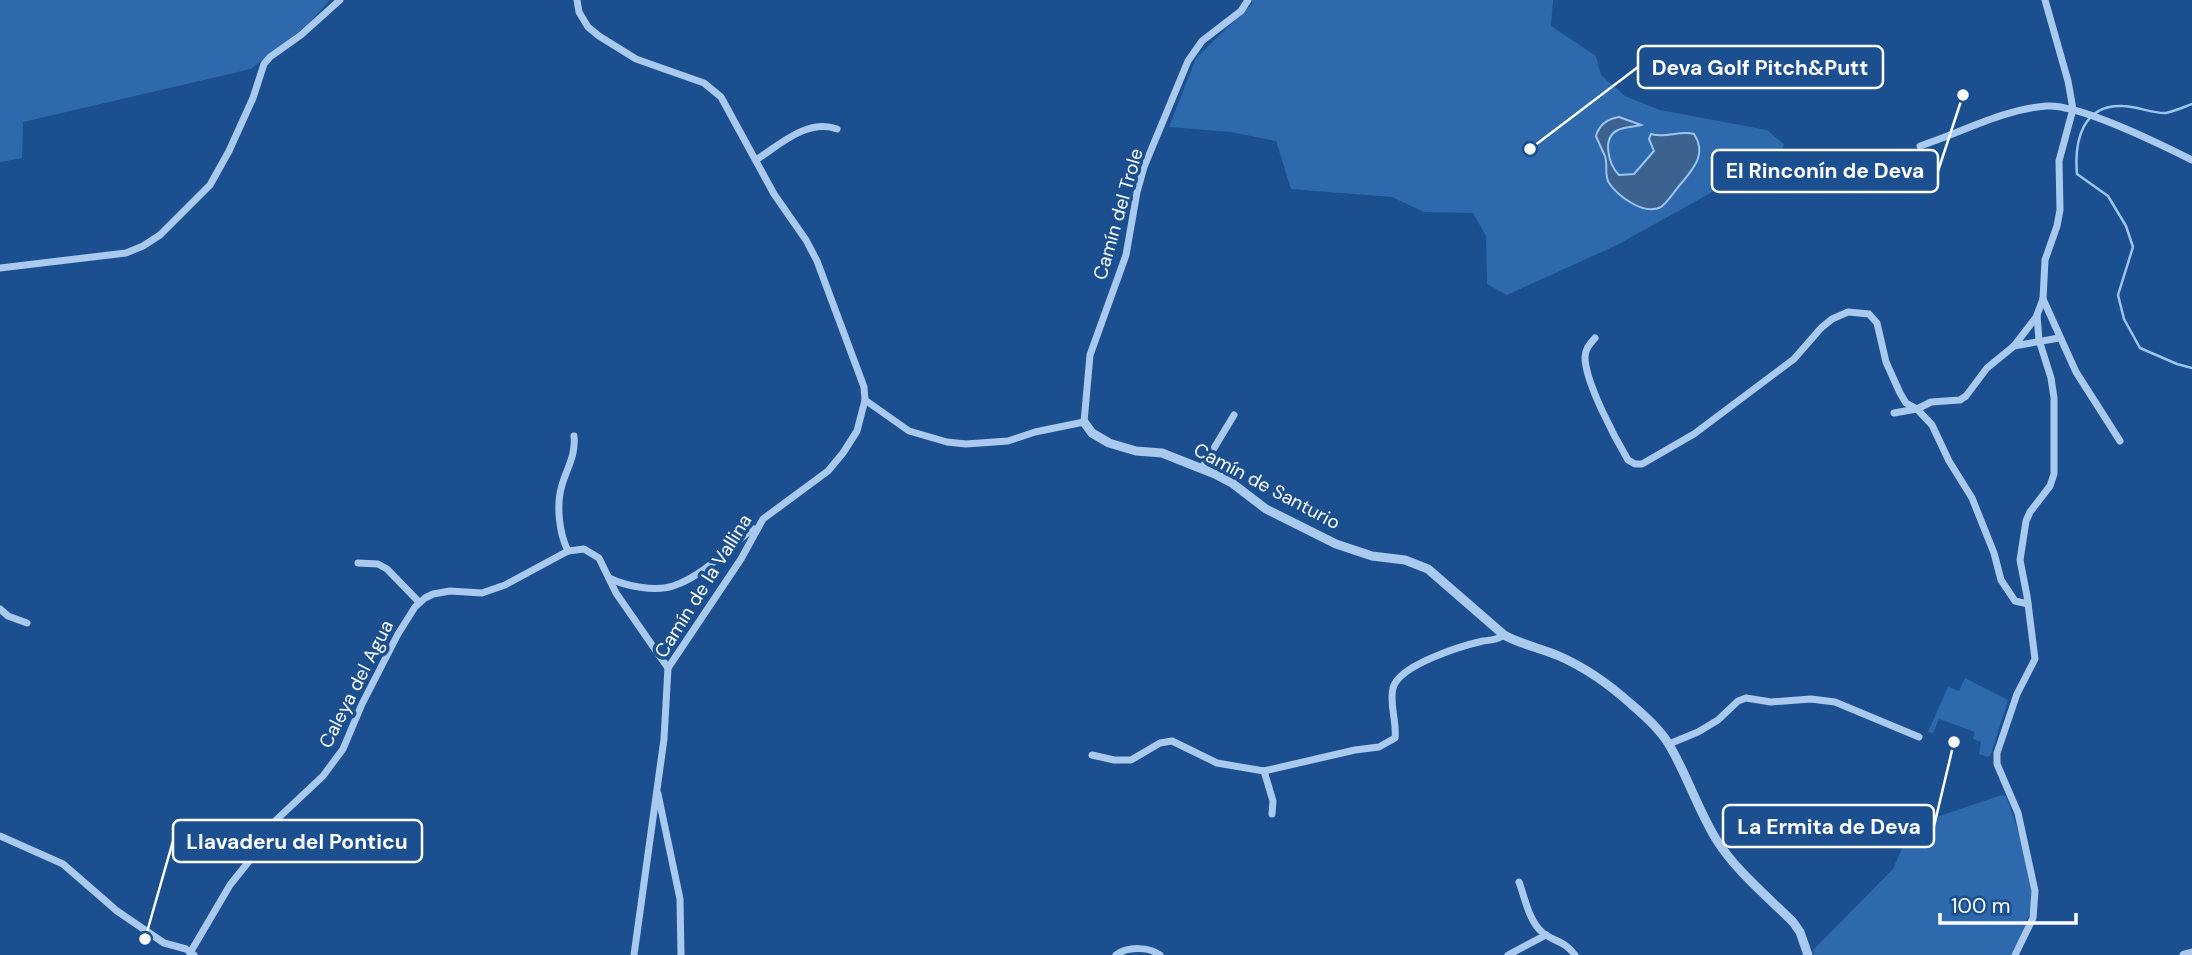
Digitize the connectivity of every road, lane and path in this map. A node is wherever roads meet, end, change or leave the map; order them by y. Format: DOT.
graph roads {
  1 [pos="340,0"];
  2 [pos="577,0"];
  3 [pos="1248,0"];
  4 [pos="2045,0"];
  5 [pos="2073,109"];
  6 [pos="836,128"];
  7 [pos="1920,146"];
  8 [pos="756,160"];
  9 [pos="2192,160"];
  10 [pos="0,268"];
  11 [pos="2043,299"];
  12 [pos="2037,315"];
  13 [pos="1595,338"];
  14 [pos="2059,338"];
  15 [pos="2039,340"];
  16 [pos="2014,346"];
  17 [pos="865,400"];
  18 [pos="1917,409"];
  19 [pos="1894,413"];
  20 [pos="1234,415"];
  21 [pos="1084,422"];
  22 [pos="574,436"];
  23 [pos="2120,441"];
  24 [pos="1202,468"];
  25 [pos="757,529"];
  26 [pos="568,551"];
  27 [pos="358,563"];
  28 [pos="609,578"];
  29 [pos="419,602"];
  30 [pos="2028,604"];
  31 [pos="0,609"];
  32 [pos="27,623"];
  33 [pos="1504,635"];
  34 [pos="668,668"];
  35 [pos="1919,737"];
  36 [pos="1669,744"];
  37 [pos="1092,755"];
  38 [pos="1264,771"];
  39 [pos="656,788"];
  40 [pos="1272,814"];
  41 [pos="0,836"];
  42 [pos="1519,882"];
  43 [pos="1546,935"];
  44 [pos="2192,953"];
  45 [pos="192,954"];
  46 [pos="1160,954"];
  47 [pos="634,955"];
  48 [pos="681,955"];
  49 [pos="1116,955"];
  50 [pos="1508,955"];
  51 [pos="1575,955"];
  52 [pos="1808,955"];
  53 [pos="2015,955"];
  54 [pos="2185,955"];
  1 -- 10 [label="street"];
  2 -- 8 [label="street"];
  3 -- 21 [label="street, Camín del Trole"];
  4 -- 5 [label="street"];
  5 -- 7 [label="street"];
  5 -- 9 [label="street"];
  5 -- 11 [label="street"];
  6 -- 8 [label="street"];
  8 -- 17 [label="street"];
  11 -- 12 [label="street"];
  11 -- 14 [label="street"];
  12 -- 15 [label="street"];
  12 -- 16 [label="street"];
  13 -- 18 [label="street"];
  14 -- 15 [label="street"];
  14 -- 23 [label="street"];
  15 -- 16 [label="street"];
  15 -- 30 [label="street"];
  16 -- 18 [label="street"];
  17 -- 21 [label="street"];
  17 -- 25 [label="street, Camín de la Vallina"];
  18 -- 19 [label="street"];
  18 -- 30 [label="street"];
  20 -- 24 [label="street"];
  21 -- 24 [label="street, Camín de Santurio"];
  22 -- 26 [label="street"];
  24 -- 33 [label="street, Camín de Santurio"];
  25 -- 28 [label="street"];
  25 -- 34 [label="street, Camín de la Vallina"];
  26 -- 28 [label="street"];
  26 -- 29 [label="street"];
  27 -- 29 [label="street"];
  28 -- 34 [label="street"];
  29 -- 45 [label="street, Caleya del Agua"];
  30 -- 53 [label="street"];
  31 -- 32 [label="street"];
  33 -- 36 [label="street, Camín de Santurio"];
  33 -- 38 [label="street"];
  34 -- 39 [label="street, Camín de la Vallina"];
  35 -- 36 [label="street"];
  36 -- 52 [label="street, Camín de Santurio"];
  37 -- 38 [label="street"];
  38 -- 40 [label="street"];
  39 -- 47 [label="street, Camín de la Vallina"];
  39 -- 48 [label="street"];
  41 -- 45 [label="street"];
  42 -- 43 [label="street"];
  43 -- 50 [label="street"];
  43 -- 51 [label="street"];
  44 -- 54 [label="street"];
  46 -- 49 [label="street"];
}
